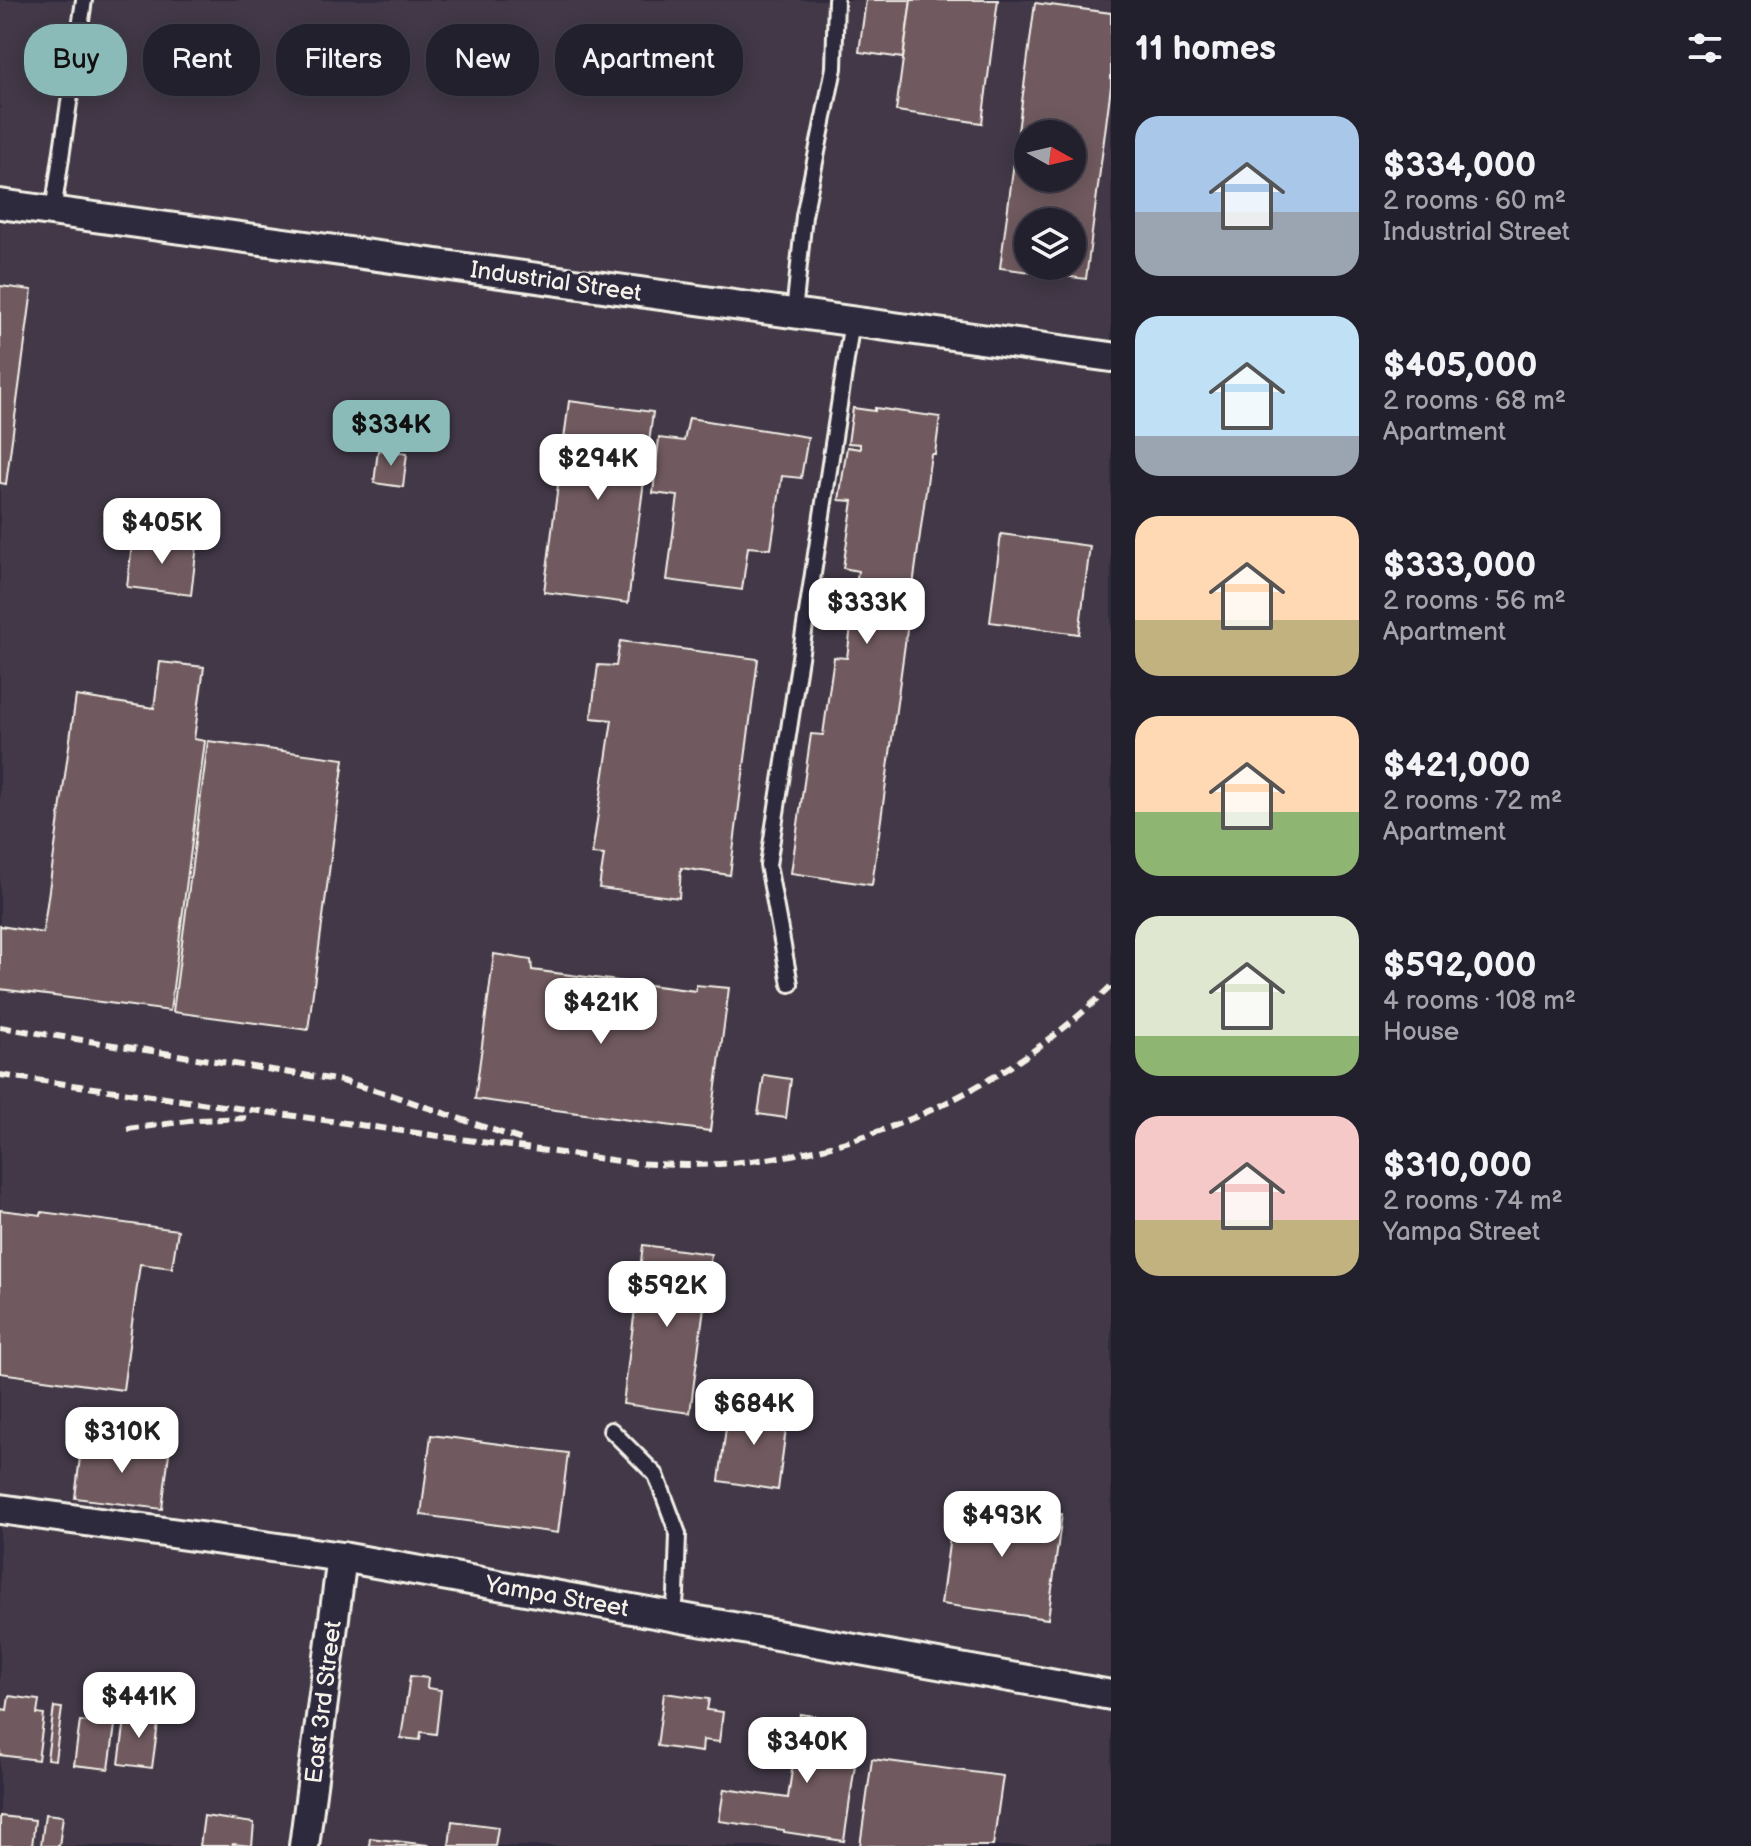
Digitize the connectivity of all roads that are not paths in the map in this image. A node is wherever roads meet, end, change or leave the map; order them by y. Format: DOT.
graph roads {
  1 [pos="84,0"];
  2 [pos="836,0"];
  3 [pos="0,204"];
  4 [pos="53,212"];
  5 [pos="794,313"];
  6 [pos="852,321"];
  7 [pos="1111,357"];
  8 [pos="790,984"];
  9 [pos="611,1430"];
  10 [pos="0,1509"];
  11 [pos="342,1557"];
  12 [pos="673,1617"];
  13 [pos="1111,1695"];
  14 [pos="304,1846"];
  1 -- 4 [label="lane"];
  2 -- 5 [label="lane"];
  3 -- 4 [label="street, Industrial Street"];
  4 -- 5 [label="street, Industrial Street"];
  5 -- 6 [label="street, Industrial Street"];
  6 -- 7 [label="street, Industrial Street"];
  6 -- 8 [label="lane"];
  9 -- 12 [label="lane"];
  10 -- 11 [label="street, Yampa Street"];
  11 -- 12 [label="street, Yampa Street"];
  11 -- 14 [label="street, East 3rd Street"];
  12 -- 13 [label="street, Yampa Street"];
}
